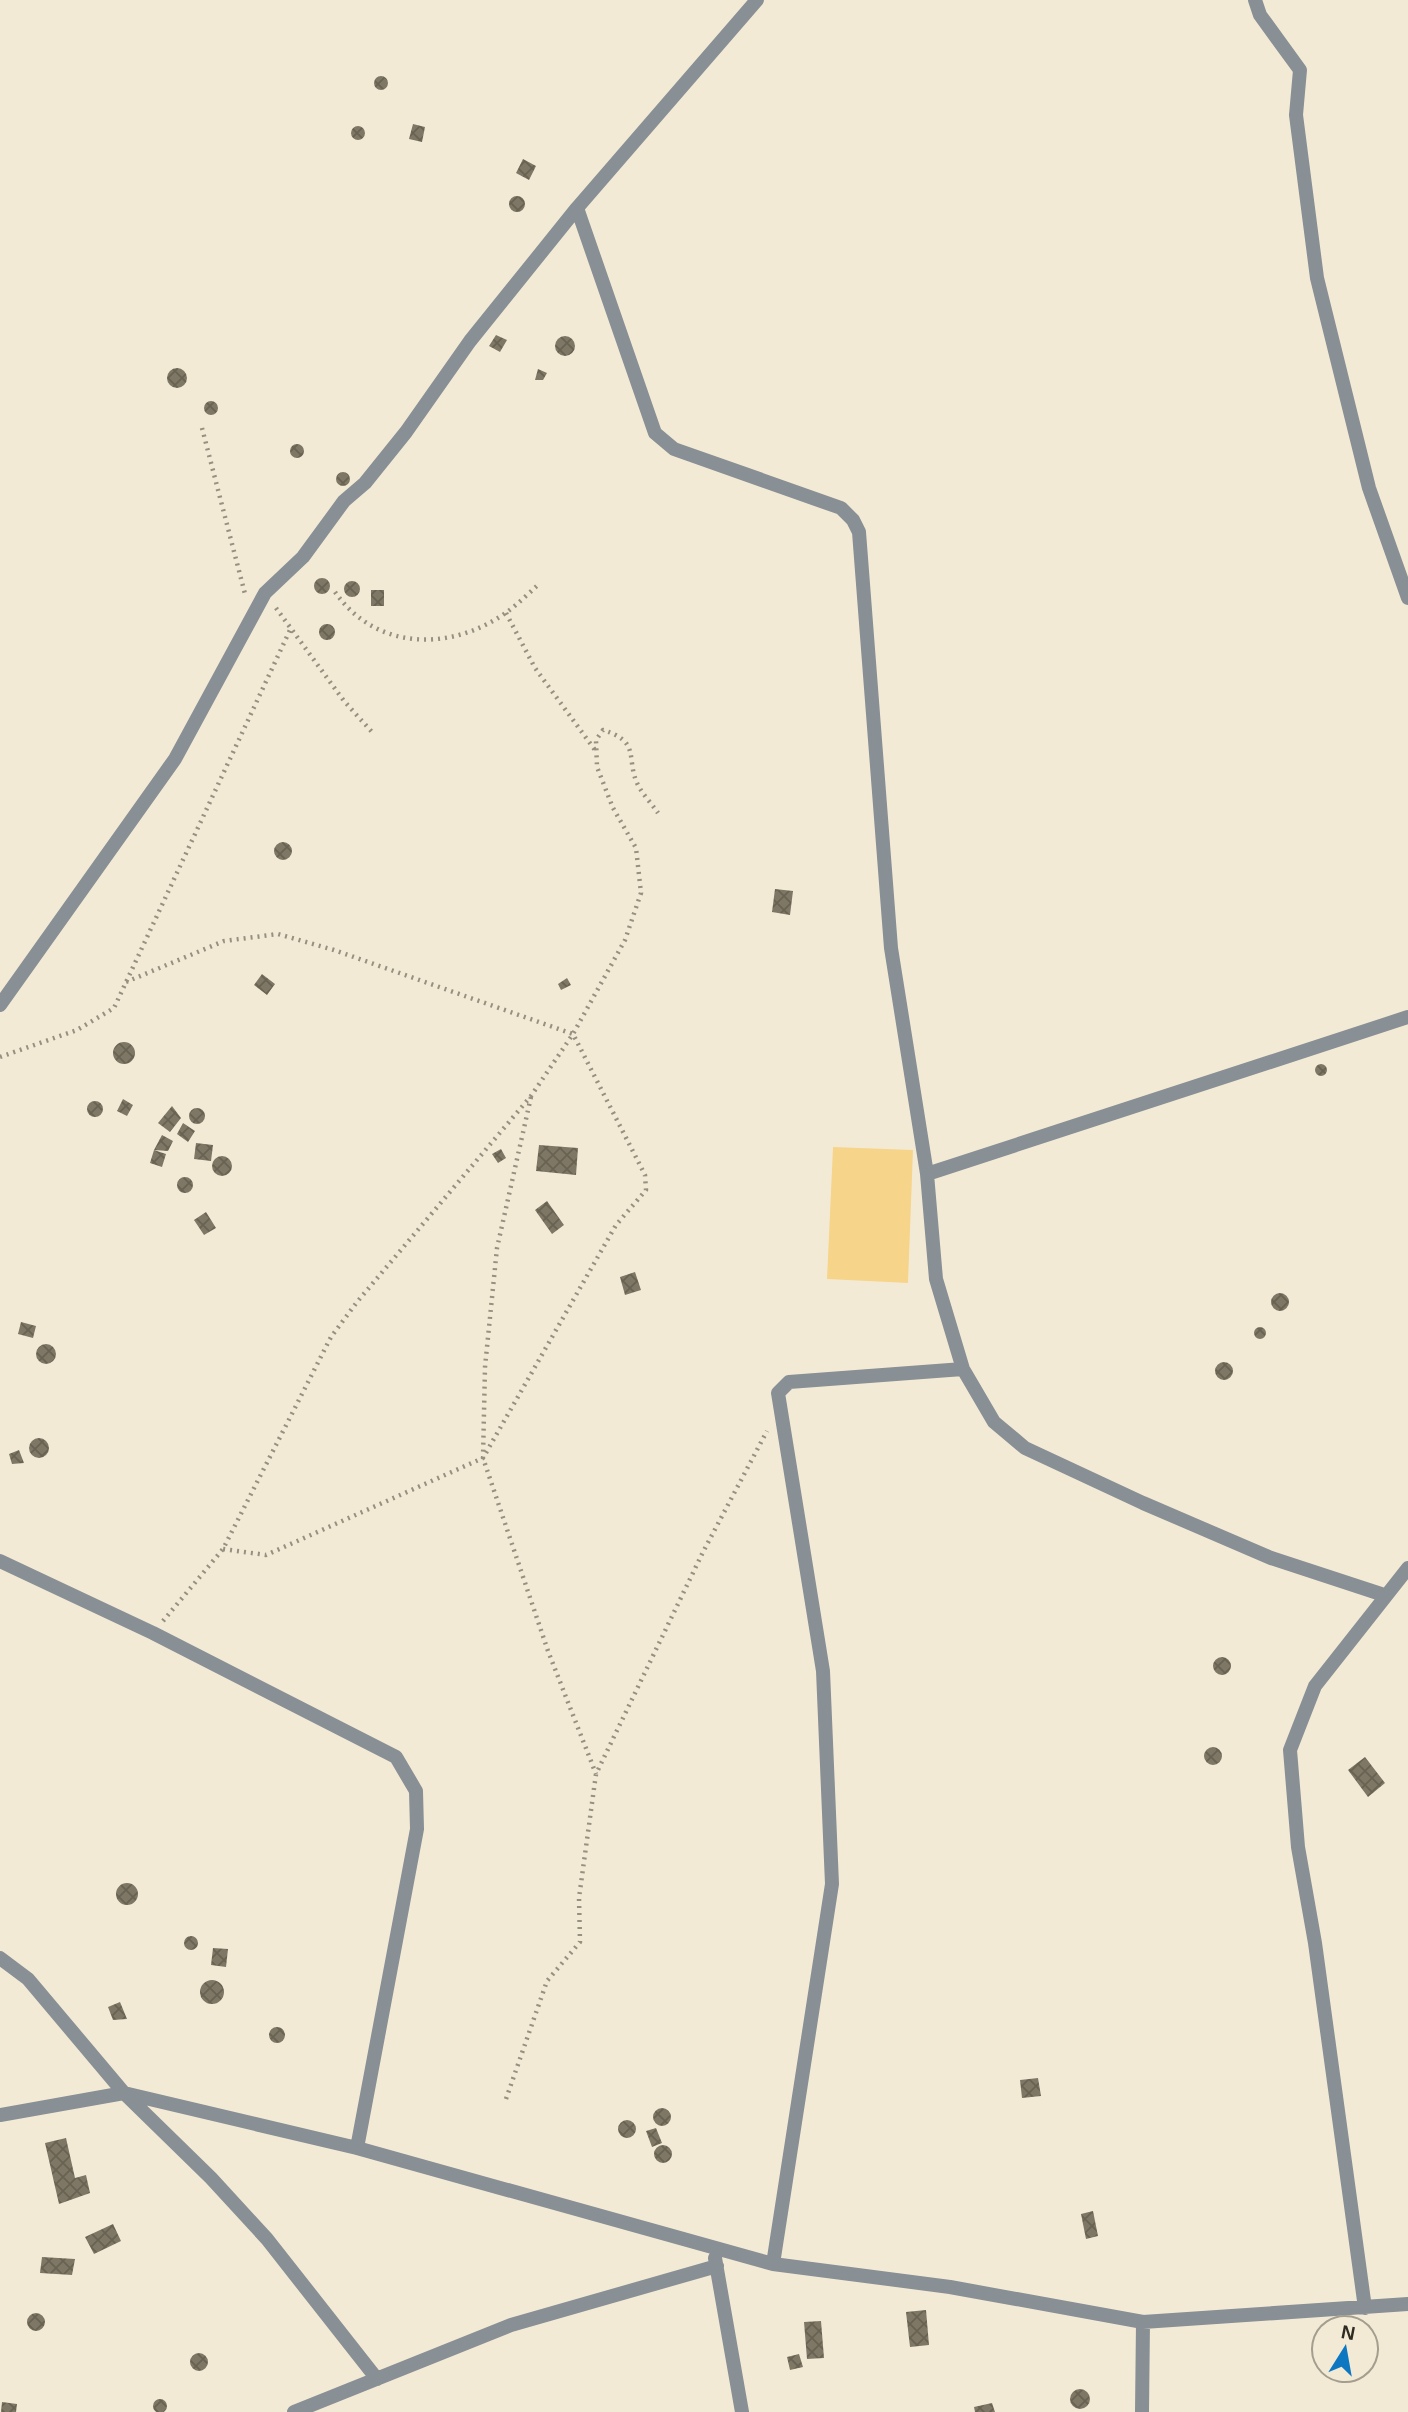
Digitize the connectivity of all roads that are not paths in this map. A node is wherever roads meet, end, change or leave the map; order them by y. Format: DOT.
graph roads {
  1 [pos="757,0"];
  2 [pos="1255,0"];
  3 [pos="577,208"];
  4 [pos="1408,598"];
  5 [pos="0,1005"];
  6 [pos="1408,1017"];
  7 [pos="927,1174"];
  8 [pos="963,1369"];
  9 [pos="0,1561"];
  10 [pos="1408,1568"];
  11 [pos="1384,1595"];
  12 [pos="0,1958"];
  13 [pos="124,2093"];
  14 [pos="0,2115"];
  15 [pos="357,2148"];
  16 [pos="713,2248"];
  17 [pos="773,2264"];
  18 [pos="717,2266"];
  19 [pos="1408,2304"];
  20 [pos="1365,2308"];
  21 [pos="1143,2322"];
  22 [pos="377,2379"];
  23 [pos="294,2412"];
  24 [pos="742,2412"];
  25 [pos="1142,2412"];
  1 -- 3 [label="street"];
  2 -- 4 [label="street"];
  3 -- 5 [label="street"];
  3 -- 7 [label="street"];
  6 -- 7 [label="street"];
  7 -- 8 [label="street"];
  8 -- 11 [label="street"];
  8 -- 17 [label="street"];
  9 -- 15 [label="street"];
  10 -- 11 [label="street"];
  11 -- 20 [label="street"];
  12 -- 13 [label="street"];
  13 -- 14 [label="street"];
  13 -- 15 [label="street"];
  13 -- 22 [label="street"];
  15 -- 16 [label="street"];
  16 -- 17 [label="street"];
  16 -- 18 [label="street"];
  17 -- 21 [label="street"];
  18 -- 22 [label="street"];
  18 -- 24 [label="street"];
  19 -- 20 [label="street"];
  20 -- 21 [label="street"];
  21 -- 25 [label="street"];
  22 -- 23 [label="street"];
}
